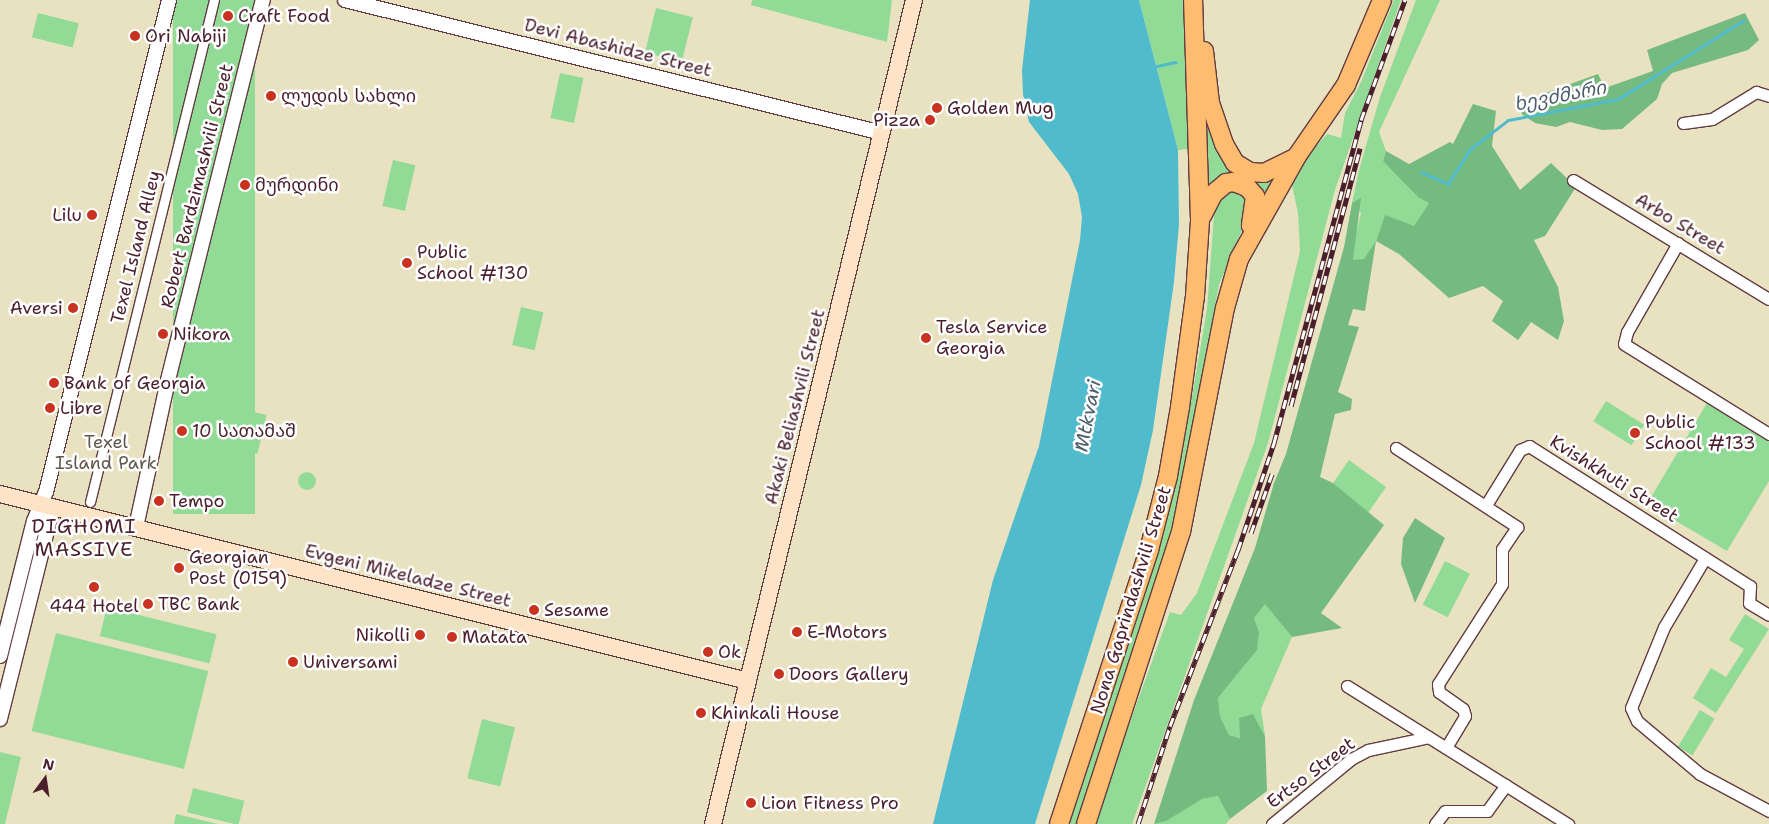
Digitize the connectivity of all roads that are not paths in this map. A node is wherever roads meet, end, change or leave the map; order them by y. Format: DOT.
graph roads {
  1 [pos="169,0"];
  2 [pos="214,0"];
  3 [pos="264,0"];
  4 [pos="345,0"];
  5 [pos="914,0"];
  6 [pos="1382,0"];
  7 [pos="1193,6"];
  8 [pos="1769,96"];
  9 [pos="1684,123"];
  10 [pos="882,133"];
  11 [pos="1296,158"];
  12 [pos="1573,180"];
  13 [pos="1200,220"];
  14 [pos="1247,241"];
  15 [pos="1678,243"];
  16 [pos="1769,298"];
  17 [pos="1769,434"];
  18 [pos="1396,448"];
  19 [pos="0,494"];
  20 [pos="90,502"];
  21 [pos="1486,505"];
  22 [pos="48,506"];
  23 [pos="136,527"];
  24 [pos="1706,558"];
  25 [pos="1769,615"];
  26 [pos="0,656"];
  27 [pos="6,671"];
  28 [pos="748,681"];
  29 [pos="1347,686"];
  30 [pos="0,719"];
  31 [pos="1429,737"];
  32 [pos="1446,748"];
  33 [pos="1506,785"];
  34 [pos="1769,811"];
  35 [pos="713,824"];
  36 [pos="1059,824"];
  37 [pos="1086,824"];
  38 [pos="1272,824"];
  39 [pos="1435,824"];
  40 [pos="1568,824"];
  1 -- 22 [label="street"];
  2 -- 20 [label="street, Texel Island Alley"];
  3 -- 23 [label="street, Robert Bardzimashvili Street"];
  4 -- 10 [label="street, Devi Abashidze Street"];
  5 -- 10 [label="main road, Akaki Beliashvili Street"];
  6 -- 11 [label="main road, Nona Gaprindashvili Street"];
  7 -- 11 [label="main road"];
  7 -- 13 [label="main road, Nona Gaprindashvili Street"];
  8 -- 9 [label="street"];
  10 -- 28 [label="main road, Akaki Beliashvili Street"];
  11 -- 14 [label="main road, Nona Gaprindashvili Street"];
  12 -- 15 [label="street, Arbo Street"];
  13 -- 14 [label="main road"];
  13 -- 36 [label="main road, Nona Gaprindashvili Street"];
  14 -- 37 [label="main road, Nona Gaprindashvili Street"];
  15 -- 16 [label="street, Arbo Street"];
  15 -- 17 [label="street"];
  18 -- 21 [label="street"];
  19 -- 22 [label="main road, Evgeni Mikeladze Street"];
  21 -- 24 [label="street, Kvishkhuti Street"];
  21 -- 32 [label="street"];
  22 -- 23 [label="main road, Evgeni Mikeladze Street"];
  22 -- 26 [label="street"];
  22 -- 27 [label="street"];
  23 -- 28 [label="main road, Evgeni Mikeladze Street"];
  24 -- 25 [label="street, Kvishkhuti Street"];
  24 -- 34 [label="street"];
  27 -- 30 [label="street"];
  28 -- 35 [label="main road, Akaki Beliashvili Street"];
  29 -- 31 [label="street"];
  31 -- 32 [label="street"];
  31 -- 38 [label="street, Ertso Street"];
  32 -- 33 [label="street"];
  33 -- 39 [label="street"];
  33 -- 40 [label="street"];
}
